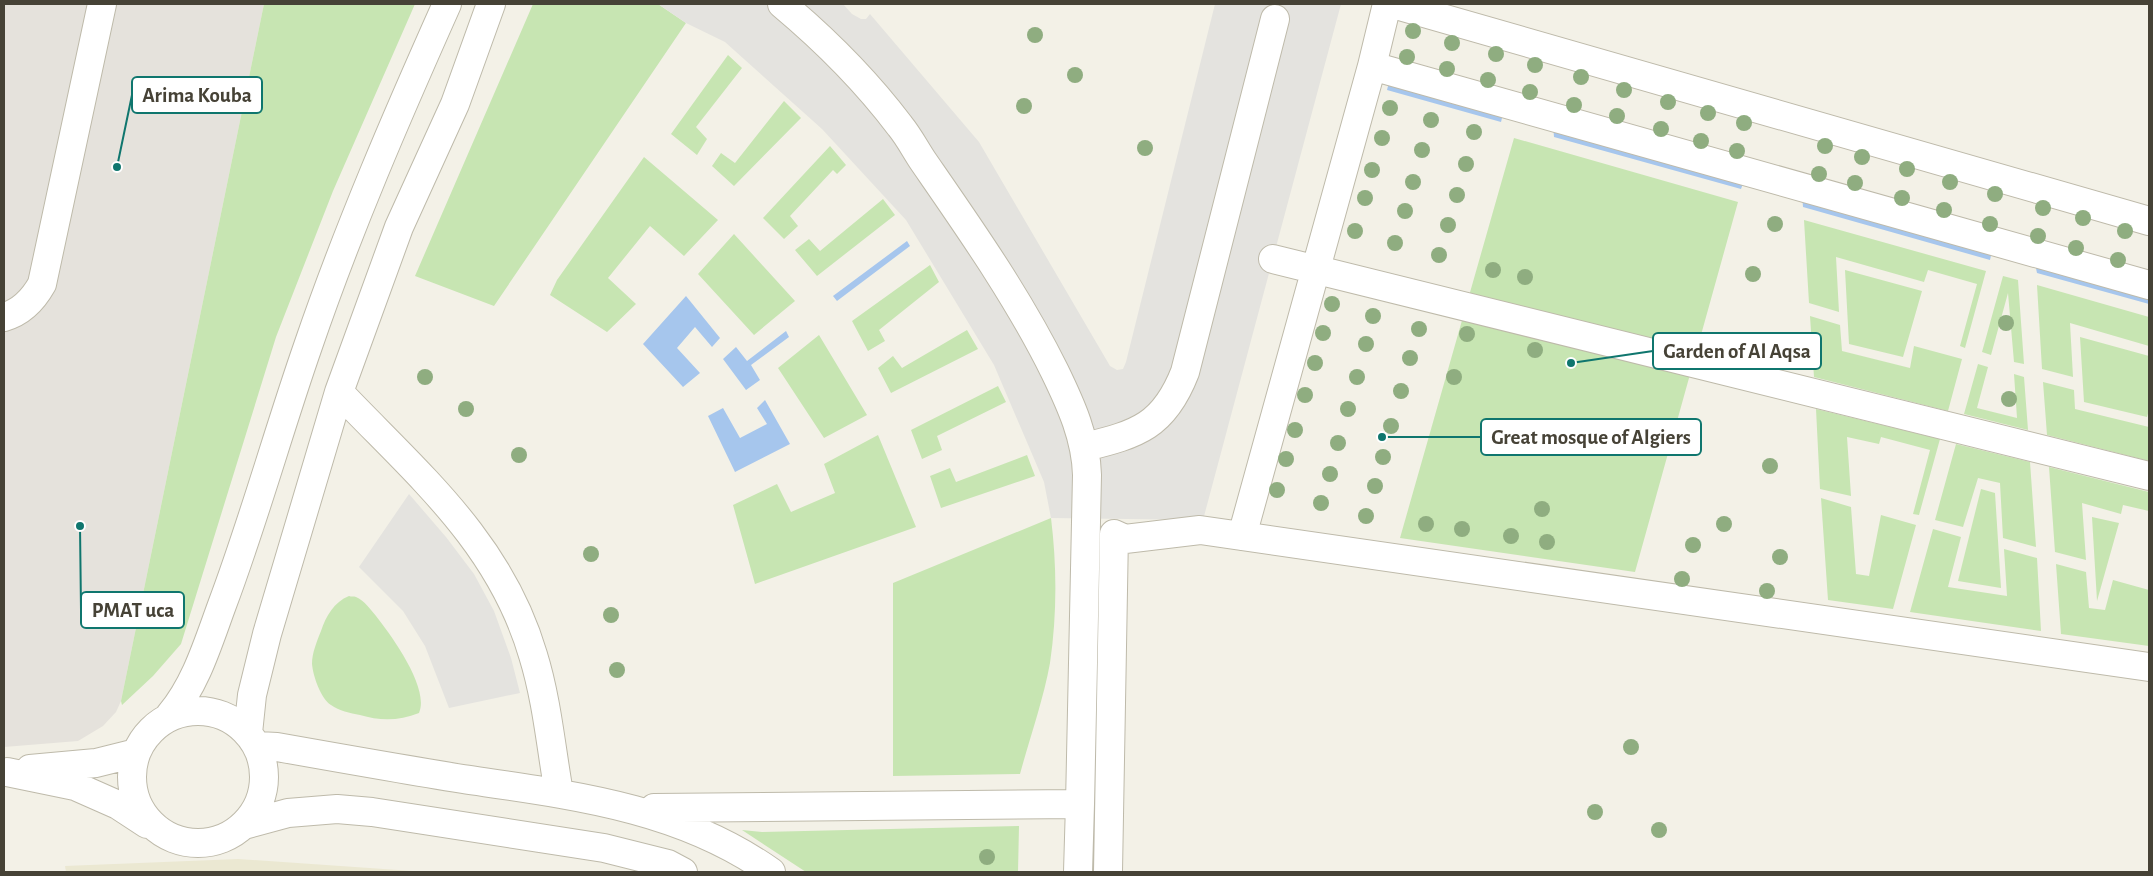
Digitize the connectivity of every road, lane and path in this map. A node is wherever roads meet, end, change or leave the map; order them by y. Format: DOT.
graph roads {
  1 [pos="102,4"];
  2 [pos="447,4"];
  3 [pos="491,4"];
  4 [pos="782,4"];
  5 [pos="1387,4"];
  6 [pos="1393,4"];
  7 [pos="1275,19"];
  8 [pos="1372,66"];
  9 [pos="2149,221"];
  10 [pos="1273,259"];
  11 [pos="1316,270"];
  12 [pos="2149,285"];
  13 [pos="4,316"];
  14 [pos="339,392"];
  15 [pos="1085,447"];
  16 [pos="2149,476"];
  17 [pos="1242,536"];
  18 [pos="2149,667"];
  19 [pos="170,715"];
  20 [pos="253,740"];
  21 [pos="136,753"];
  22 [pos="6,772"];
  23 [pos="559,793"];
  24 [pos="1080,804"];
  25 [pos="633,808"];
  26 [pos="244,826"];
  27 [pos="161,833"];
  28 [pos="683,872"];
  29 [pos="771,872"];
  30 [pos="1078,872"];
  31 [pos="1108,872"];
  1 -- 13 [label="street"];
  2 -- 19 [label="street"];
  3 -- 14 [label="street"];
  4 -- 15 [label="street"];
  5 -- 8 [label="street"];
  6 -- 9 [label="street"];
  7 -- 15 [label="street"];
  8 -- 11 [label="street"];
  8 -- 12 [label="street"];
  10 -- 11 [label="street"];
  11 -- 16 [label="street"];
  11 -- 17 [label="street"];
  14 -- 20 [label="street"];
  14 -- 23 [label="street"];
  15 -- 24 [label="street"];
  17 -- 18 [label="street"];
  17 -- 31 [label="street"];
  19 -- 20 [label="street"];
  19 -- 21 [label="street"];
  20 -- 23 [label="street"];
  20 -- 26 [label="street"];
  21 -- 22 [label="street"];
  21 -- 27 [label="street"];
  22 -- 27 [label="street"];
  23 -- 25 [label="street"];
  24 -- 25 [label="street"];
  24 -- 30 [label="street"];
  25 -- 29 [label="street"];
  26 -- 27 [label="street"];
  26 -- 28 [label="street"];
}
